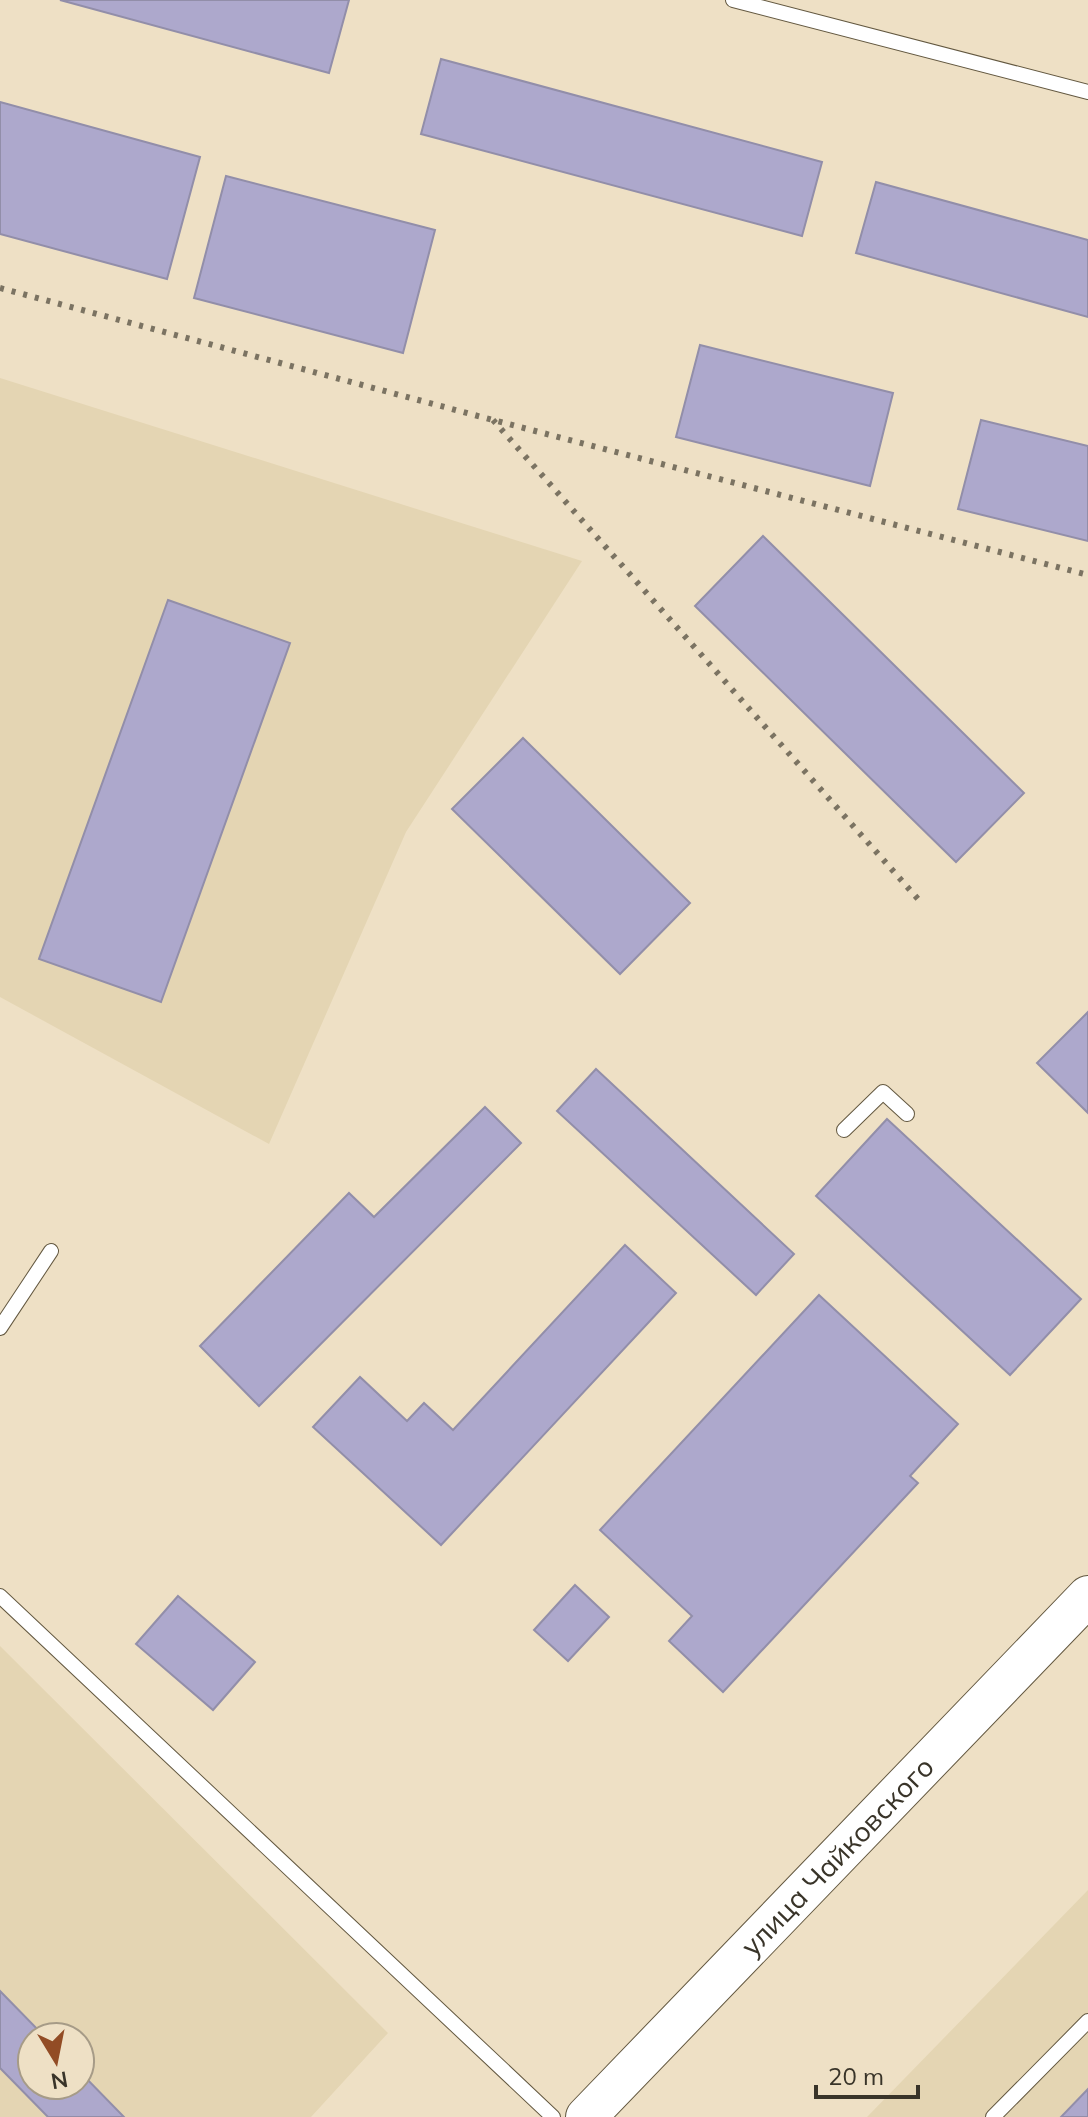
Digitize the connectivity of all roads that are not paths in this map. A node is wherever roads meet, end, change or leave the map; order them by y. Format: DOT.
graph roads {
  1 [pos="733,0"];
  2 [pos="1088,92"];
  3 [pos="907,1114"];
  4 [pos="844,1130"];
  5 [pos="51,1251"];
  6 [pos="0,1328"];
  7 [pos="0,1596"];
  8 [pos="1088,1596"];
  9 [pos="1088,2021"];
  10 [pos="553,2117"];
  11 [pos="586,2117"];
  12 [pos="993,2117"];
  1 -- 2 [label="lane"];
  3 -- 4 [label="lane"];
  5 -- 6 [label="lane"];
  7 -- 10 [label="lane"];
  8 -- 11 [label="main road, улица Чайковского"];
  9 -- 12 [label="lane"];
}
